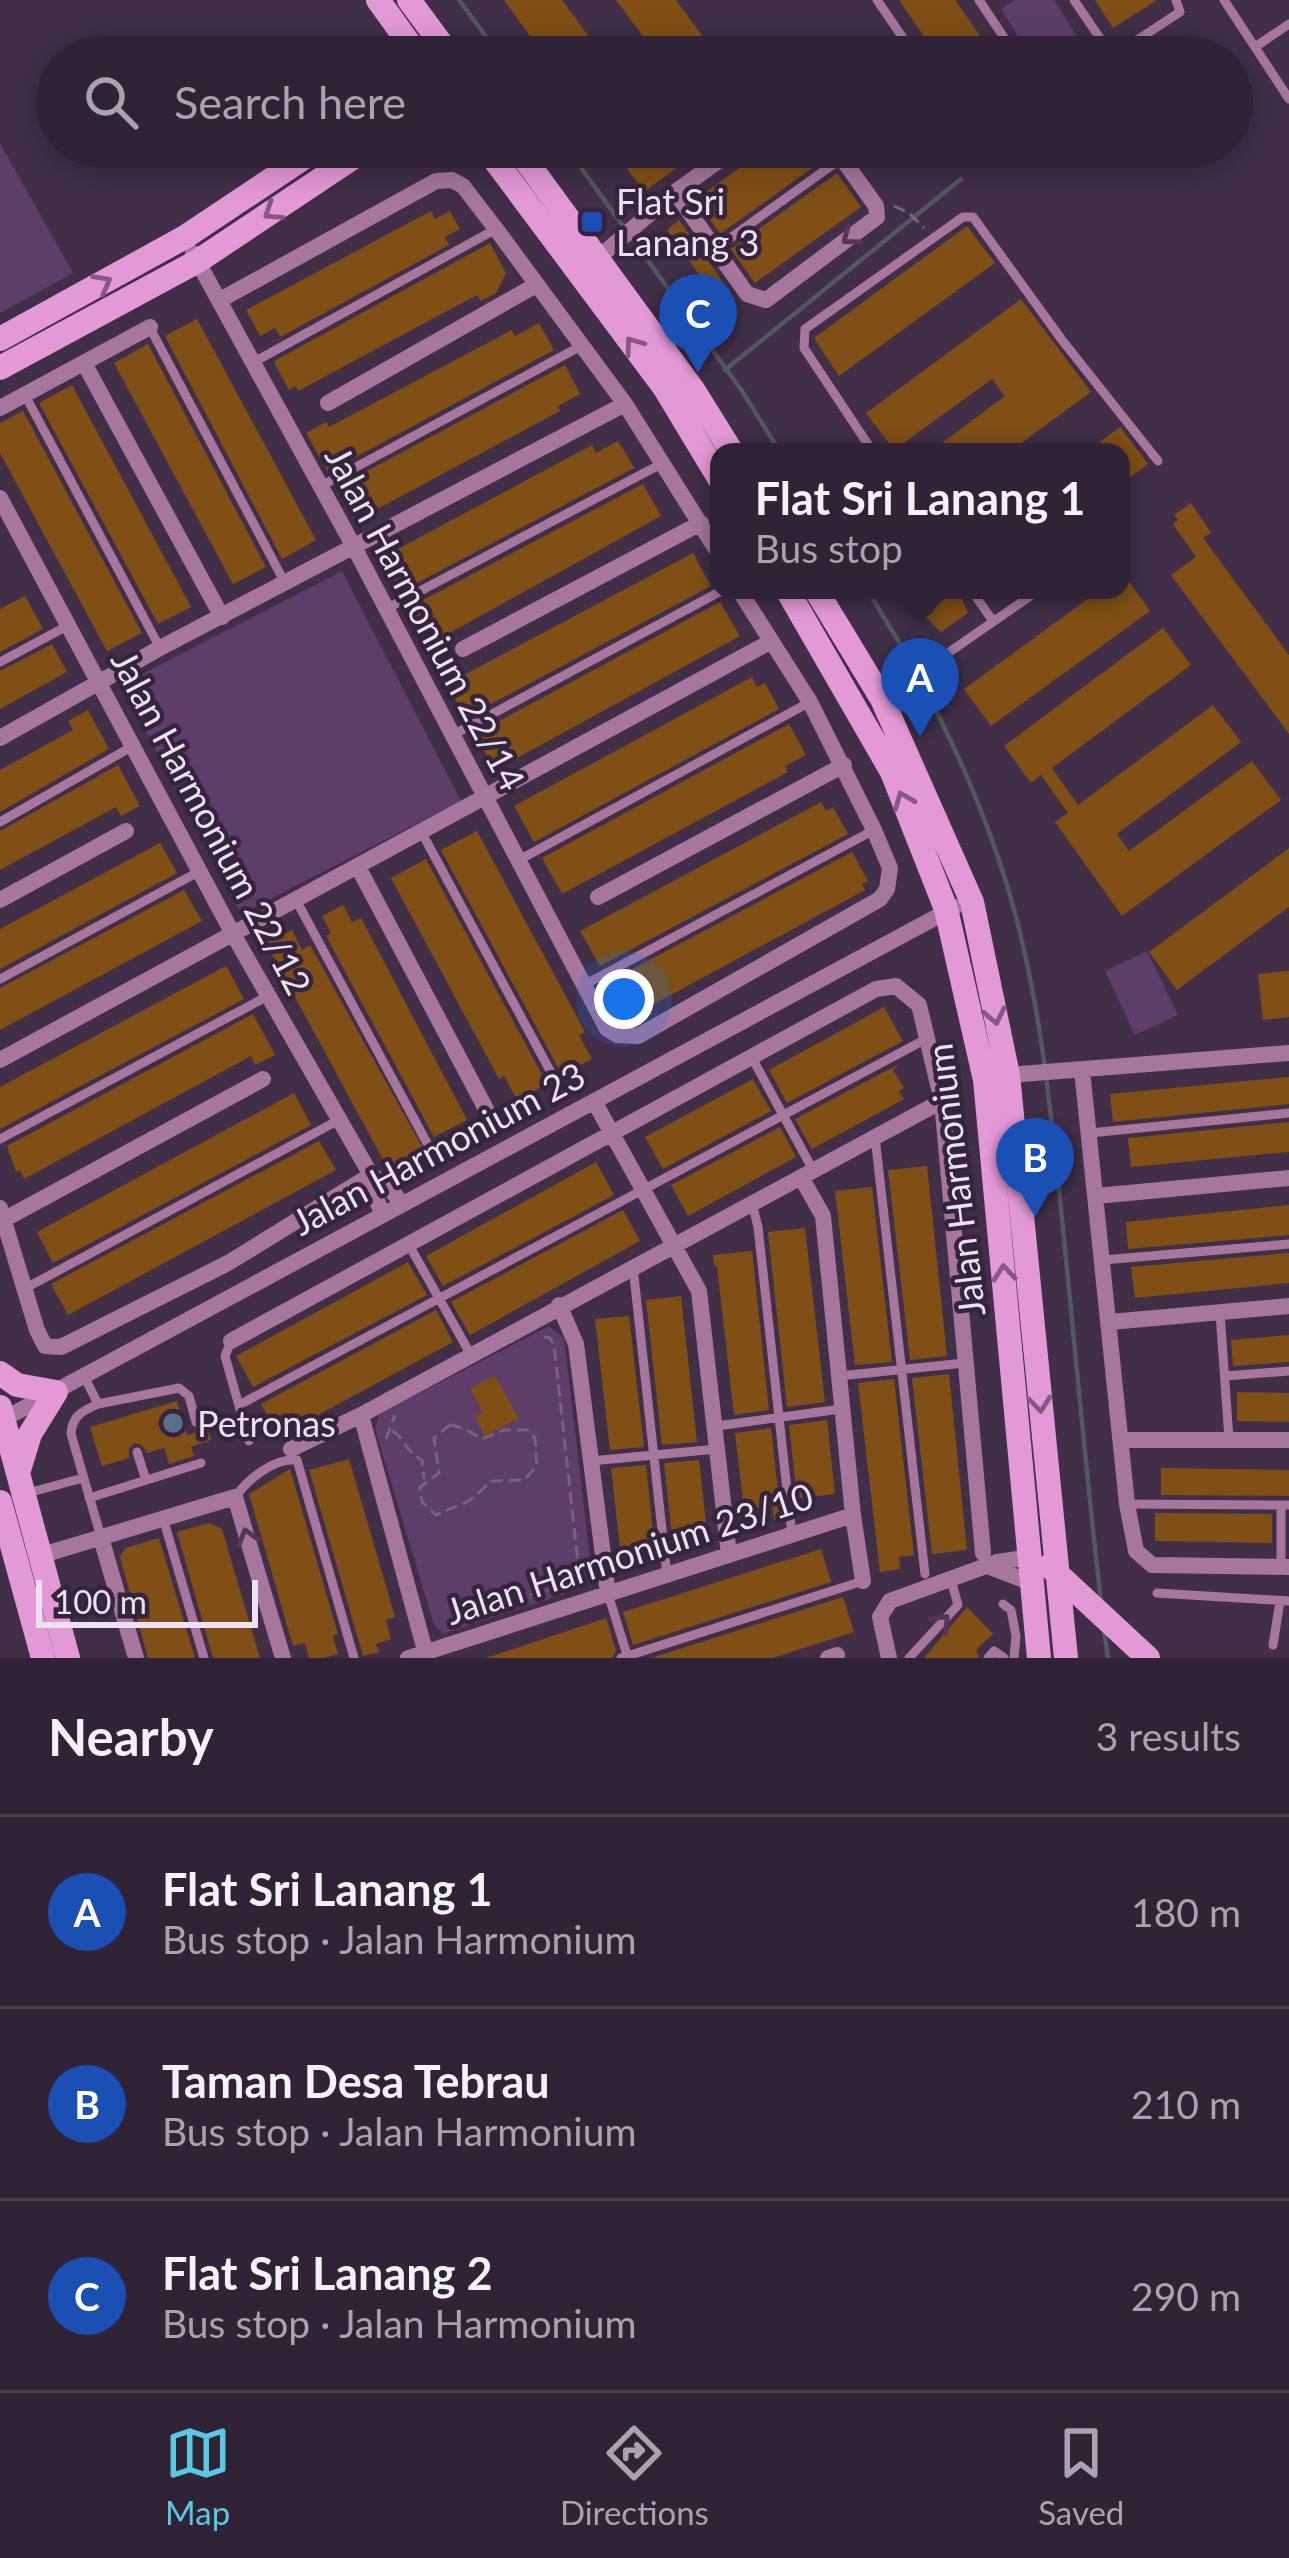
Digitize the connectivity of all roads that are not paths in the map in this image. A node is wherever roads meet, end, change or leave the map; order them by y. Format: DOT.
graph roads {
  1 [pos="378,0"];
  2 [pos="409,0"];
  3 [pos="877,0"];
  4 [pos="979,0"];
  5 [pos="1074,0"];
  6 [pos="1175,0"];
  7 [pos="1224,0"];
  8 [pos="1289,24"];
  9 [pos="396,26"];
  10 [pos="398,36"];
  11 [pos="403,36"];
  12 [pos="435,36"];
  13 [pos="902,36"];
  14 [pos="1003,36"];
  15 [pos="1097,36"];
  16 [pos="1143,36"];
  17 [pos="1248,36"];
  18 [pos="1253,44"];
  19 [pos="1255,47"];
  20 [pos="1289,99"];
  21 [pos="288,168"];
  22 [pos="338,168"];
  23 [pos="501,168"];
  24 [pos="532,168"];
  25 [pos="709,168"];
  26 [pos="819,168"];
  27 [pos="849,168"];
  28 [pos="675,192"];
  29 [pos="496,229"];
  30 [pos="185,237"];
  31 [pos="715,249"];
  32 [pos="598,258"];
  33 [pos="198,262"];
  34 [pos="536,285"];
  35 [pos="220,300"];
  36 [pos="150,327"];
  37 [pos="0,339"];
  38 [pos="581,346"];
  39 [pos="254,362"];
  40 [pos="84,363"];
  41 [pos="0,368"];
  42 [pos="25,395"];
  43 [pos="328,403"];
  44 [pos="625,404"];
  45 [pos="0,408"];
  46 [pos="726,443"];
  47 [pos="867,443"];
  48 [pos="1159,461"];
  49 [pos="663,463"];
  50 [pos="710,463"];
  51 [pos="321,486"];
  52 [pos="0,498"];
  53 [pos="701,523"];
  54 [pos="710,538"];
  55 [pos="354,547"];
  56 [pos="285,583"];
  57 [pos="710,597"];
  58 [pos="745,599"];
  59 [pos="792,599"];
  60 [pos="821,599"];
  61 [pos="977,599"];
  62 [pos="1026,599"];
  63 [pos="386,609"];
  64 [pos="222,617"];
  65 [pos="993,621"];
  66 [pos="69,625"];
  67 [pos="770,642"];
  68 [pos="160,648"];
  69 [pos="463,649"];
  70 [pos="0,662"];
  71 [pos="100,681"];
  72 [pos="882,699"];
  73 [pos="810,702"];
  74 [pos="451,736"];
  75 [pos="0,738"];
  76 [pos="133,746"];
  77 [pos="844,765"];
  78 [pos="484,799"];
  79 [pos="0,821"];
  80 [pos="874,830"];
  81 [pos="126,831"];
  82 [pos="422,833"];
  83 [pos="516,862"];
  84 [pos="358,867"];
  85 [pos="200,871"];
  86 [pos="598,897"];
  87 [pos="0,900"];
  88 [pos="296,900"];
  89 [pos="971,902"];
  90 [pos="946,909"];
  91 [pos="233,934"];
  92 [pos="0,979"];
  93 [pos="584,985"];
  94 [pos="268,996"];
  95 [pos="929,1038"];
  96 [pos="1289,1052"];
  97 [pos="752,1056"];
  98 [pos="0,1060"];
  99 [pos="1082,1070"];
  100 [pos="1008,1075"];
  101 [pos="263,1079"];
  102 [pos="555,1080"];
  103 [pos="594,1101"];
  104 [pos="942,1101"];
  105 [pos="486,1109"];
  106 [pos="1289,1113"];
  107 [pos="783,1115"];
  108 [pos="337,1121"];
  109 [pos="1090,1133"];
  110 [pos="611,1134"];
  111 [pos="874,1137"];
  112 [pos="0,1139"];
  113 [pos="427,1143"];
  114 [pos="807,1174"];
  115 [pos="371,1175"];
  116 [pos="1289,1178"];
  117 [pos="644,1190"];
  118 [pos="1096,1196"];
  119 [pos="752,1203"];
  120 [pos="402,1204"];
  121 [pos="3,1214"];
  122 [pos="383,1214"];
  123 [pos="1289,1244"];
  124 [pos="409,1245"];
  125 [pos="674,1245"];
  126 [pos="1103,1260"];
  127 [pos="633,1267"];
  128 [pos="24,1289"];
  129 [pos="439,1299"];
  130 [pos="559,1306"];
  131 [pos="1289,1306"];
  132 [pos="1220,1313"];
  133 [pos="1109,1322"];
  134 [pos="231,1341"];
  135 [pos="471,1356"];
  136 [pos="965,1363"];
  137 [pos="902,1370"];
  138 [pos="1289,1371"];
  139 [pos="0,1373"];
  140 [pos="839,1376"];
  141 [pos="1225,1376"];
  142 [pos="85,1378"];
  143 [pos="56,1392"];
  144 [pos="98,1404"];
  145 [pos="239,1406"];
  146 [pos="841,1409"];
  147 [pos="361,1415"];
  148 [pos="1,1416"];
  149 [pos="781,1417"];
  150 [pos="196,1422"];
  151 [pos="717,1426"];
  152 [pos="1229,1439"];
  153 [pos="1121,1440"];
  154 [pos="1289,1440"];
  155 [pos="249,1441"];
  156 [pos="719,1448"];
  157 [pos="291,1449"];
  158 [pos="137,1452"];
  159 [pos="654,1456"];
  160 [pos="592,1461"];
  161 [pos="201,1463"];
  162 [pos="82,1478"];
  163 [pos="146,1480"];
  164 [pos="14,1490"];
  165 [pos="235,1497"];
  166 [pos="89,1498"];
  167 [pos="1127,1504"];
  168 [pos="1285,1505"];
  169 [pos="853,1515"];
  170 [pos="164,1518"];
  171 [pos="792,1535"];
  172 [pos="101,1538"];
  173 [pos="729,1555"];
  174 [pos="40,1556"];
  175 [pos="1030,1557"];
  176 [pos="987,1560"];
  177 [pos="1285,1567"];
  178 [pos="1056,1569"];
  179 [pos="925,1574"];
  180 [pos="668,1575"];
  181 [pos="951,1580"];
  182 [pos="863,1581"];
  183 [pos="1032,1583"];
  184 [pos="1156,1593"];
  185 [pos="608,1594"];
  186 [pos="1058,1595"];
  187 [pos="1284,1601"];
  188 [pos="1003,1604"];
  189 [pos="1104,1625"];
  190 [pos="1274,1646"];
  191 [pos="1120,1653"];
  192 [pos="420,1656"];
  193 [pos="626,1657"];
  194 [pos="43,1658"];
  195 [pos="68,1658"];
  196 [pos="136,1658"];
  197 [pos="204,1658"];
  198 [pos="283,1658"];
  199 [pos="354,1658"];
  200 [pos="890,1658"];
  201 [pos="909,1658"];
  202 [pos="988,1658"];
  203 [pos="1004,1658"];
  204 [pos="1013,1658"];
  205 [pos="1039,1658"];
  206 [pos="1066,1658"];
  207 [pos="1148,1658"];
  1 -- 9 [label="main road"];
  2 -- 12 [label="main road"];
  3 -- 13 [label="lane"];
  4 -- 14 [label="lane"];
  5 -- 15 [label="lane"];
  6 -- 16 [label="lane"];
  7 -- 17 [label="lane"];
  8 -- 19 [label="lane"];
  9 -- 10 [label="main road"];
  9 -- 11 [label="main road"];
  18 -- 19 [label="lane"];
  19 -- 20 [label="lane"];
  21 -- 30 [label="main road"];
  22 -- 33 [label="main road, one-way"];
  50 -- 23 [label="main road, one-way"];
  24 -- 32 [label="main road"];
  25 -- 28 [label="street"];
  26 -- 31 [label="lane"];
  27 -- 31 [label="street, one-way"];
  28 -- 31 [label="street"];
  28 -- 32 [label="street"];
  29 -- 34 [label="street"];
  29 -- 35 [label="street"];
  29 -- 39 [label="lane"];
  30 -- 33 [label="street, Jalan Harmonium 22/14"];
  37 -- 30 [label="main road, one-way"];
  32 -- 46 [label="main road"];
  33 -- 35 [label="street, Jalan Harmonium 22/14"];
  33 -- 41 [label="main road"];
  34 -- 38 [label="street"];
  34 -- 43 [label="street"];
  35 -- 39 [label="street, Jalan Harmonium 22/14"];
  36 -- 40 [label="street"];
  36 -- 56 [label="lane"];
  38 -- 44 [label="street"];
  38 -- 51 [label="lane"];
  39 -- 51 [label="street, Jalan Harmonium 22/14"];
  40 -- 42 [label="street"];
  40 -- 64 [label="street"];
  42 -- 45 [label="street"];
  42 -- 68 [label="lane"];
  44 -- 49 [label="street"];
  44 -- 55 [label="street"];
  47 -- 48 [label="lane"];
  49 -- 53 [label="street"];
  49 -- 63 [label="lane"];
  51 -- 55 [label="street, Jalan Harmonium 22/14"];
  52 -- 66 [label="street, Jalan Harmonium 22/12"];
  53 -- 54 [label="street"];
  53 -- 69 [label="street"];
  55 -- 56 [label="street"];
  55 -- 63 [label="street, Jalan Harmonium 22/14"];
  56 -- 64 [label="street"];
  57 -- 74 [label="lane"];
  58 -- 67 [label="street"];
  90 -- 59 [label="main road, Jalan Harmonium, one-way"];
  60 -- 72 [label="main road, Jalan Harmonium"];
  61 -- 65 [label="lane"];
  62 -- 65 [label="lane"];
  63 -- 74 [label="street, Jalan Harmonium 22/14"];
  64 -- 68 [label="street"];
  65 -- 72 [label="lane"];
  66 -- 70 [label="lane"];
  66 -- 71 [label="street, Jalan Harmonium 22/12"];
  67 -- 73 [label="street"];
  67 -- 78 [label="street"];
  68 -- 71 [label="street"];
  71 -- 75 [label="street"];
  71 -- 76 [label="street, Jalan Harmonium 22/12"];
  72 -- 89 [label="main road, Jalan Harmonium"];
  73 -- 77 [label="street"];
  73 -- 83 [label="lane"];
  74 -- 78 [label="street, Jalan Harmonium 22/14"];
  76 -- 79 [label="lane"];
  76 -- 85 [label="street, Jalan Harmonium 22/12"];
  77 -- 80 [label="street"];
  77 -- 86 [label="street"];
  78 -- 82 [label="street"];
  78 -- 83 [label="street, Jalan Harmonium 22/14"];
  80 -- 93 [label="lane"];
  80 -- 93 [label="street, Jalan Harmonium 22/14"];
  81 -- 87 [label="street"];
  82 -- 84 [label="street"];
  82 -- 102 [label="lane"];
  83 -- 93 [label="street, Jalan Harmonium 22/14"];
  84 -- 88 [label="street"];
  84 -- 105 [label="street"];
  85 -- 91 [label="street, Jalan Harmonium 22/12"];
  85 -- 92 [label="lane"];
  88 -- 91 [label="street"];
  88 -- 113 [label="lane"];
  89 -- 90 [label="street, Jalan Harmonium 23"];
  89 -- 100 [label="main road, Jalan Harmonium, one-way"];
  90 -- 103 [label="street, Jalan Harmonium 23"];
  175 -- 90 [label="main road, Jalan Harmonium, one-way"];
  91 -- 94 [label="street, Jalan Harmonium 22/12"];
  91 -- 98 [label="street"];
  94 -- 108 [label="street, Jalan Harmonium 22/12"];
  94 -- 112 [label="lane"];
  95 -- 97 [label="street"];
  95 -- 104 [label="street"];
  95 -- 107 [label="lane"];
  96 -- 99 [label="street"];
  97 -- 107 [label="lane"];
  97 -- 110 [label="street"];
  99 -- 100 [label="street"];
  99 -- 109 [label="street"];
  100 -- 178 [label="main road, Jalan Harmonium, one-way"];
  101 -- 121 [label="street"];
  103 -- 110 [label="street"];
  103 -- 120 [label="street, Jalan Harmonium 23"];
  104 -- 111 [label="street"];
  104 -- 136 [label="street"];
  106 -- 109 [label="lane"];
  107 -- 114 [label="lane"];
  107 -- 117 [label="lane"];
  108 -- 115 [label="street, Jalan Harmonium 22/12"];
  108 -- 128 [label="lane"];
  109 -- 118 [label="street"];
  110 -- 117 [label="street"];
  110 -- 124 [label="street"];
  111 -- 114 [label="street"];
  111 -- 137 [label="lane"];
  114 -- 119 [label="street"];
  114 -- 140 [label="street"];
  115 -- 120 [label="street, Jalan Harmonium 22/12"];
  115 -- 122 [label="street, Jalan Harmonium 22/12"];
  115 -- 128 [label="street"];
  116 -- 118 [label="street"];
  117 -- 125 [label="street"];
  117 -- 129 [label="lane"];
  118 -- 126 [label="street"];
  119 -- 125 [label="street"];
  119 -- 149 [label="lane"];
  120 -- 122 [label="street, Jalan Harmonium 23"];
  121 -- 128 [label="street"];
  122 -- 142 [label="street, Jalan Harmonium 23"];
  123 -- 126 [label="lane"];
  124 -- 129 [label="lane"];
  124 -- 134 [label="street"];
  125 -- 127 [label="street"];
  125 -- 151 [label="street"];
  126 -- 133 [label="street"];
  127 -- 130 [label="street"];
  127 -- 159 [label="lane"];
  129 -- 135 [label="lane"];
  129 -- 145 [label="lane"];
  130 -- 135 [label="street"];
  130 -- 160 [label="street"];
  131 -- 132 [label="street"];
  132 -- 133 [label="street"];
  132 -- 141 [label="lane"];
  133 -- 153 [label="street"];
  134 -- 145 [label="lane"];
  135 -- 147 [label="street"];
  136 -- 137 [label="lane"];
  136 -- 176 [label="street"];
  137 -- 140 [label="lane"];
  137 -- 179 [label="lane"];
  138 -- 141 [label="lane"];
  139 -- 143 [label="main road"];
  140 -- 146 [label="street"];
  141 -- 152 [label="lane"];
  142 -- 143 [label="street, Jalan Harmonium 23"];
  142 -- 144 [label="lane"];
  143 -- 148 [label="street, Jalan Harmonium 23"];
  143 -- 164 [label="main road"];
  144 -- 150 [label="lane"];
  144 -- 162 [label="lane"];
  145 -- 155 [label="lane"];
  146 -- 149 [label="lane"];
  146 -- 169 [label="street"];
  147 -- 157 [label="street"];
  147 -- 192 [label="street"];
  148 -- 164 [label="main road"];
  149 -- 151 [label="lane"];
  149 -- 171 [label="lane"];
  151 -- 156 [label="street"];
  152 -- 153 [label="street"];
  152 -- 154 [label="street"];
  153 -- 167 [label="street"];
  156 -- 159 [label="lane"];
  156 -- 173 [label="street"];
  158 -- 163 [label="lane"];
  159 -- 160 [label="lane"];
  159 -- 180 [label="lane"];
  160 -- 185 [label="street"];
  161 -- 163 [label="lane"];
  162 -- 164 [label="lane"];
  162 -- 166 [label="lane"];
  163 -- 166 [label="lane"];
  164 -- 174 [label="main road"];
  164 -- 194 [label="main road"];
  165 -- 170 [label="street"];
  198 -- 165 [label="street, one-way"];
  165 -- 199 [label="lane"];
  166 -- 172 [label="lane"];
  167 -- 168 [label="lane"];
  167 -- 177 [label="street"];
  168 -- 177 [label="lane"];
  169 -- 171 [label="street, Jalan Harmonium 23/10"];
  169 -- 182 [label="street"];
  170 -- 172 [label="street"];
  170 -- 197 [label="lane"];
  171 -- 173 [label="street, Jalan Harmonium 23/10"];
  172 -- 174 [label="street"];
  172 -- 196 [label="street"];
  173 -- 180 [label="street, Jalan Harmonium 23/10"];
  174 -- 195 [label="main road"];
  175 -- 176 [label="street"];
  175 -- 178 [label="main road"];
  175 -- 183 [label="main road, Jalan Harmonium"];
  176 -- 181 [label="street"];
  176 -- 183 [label="street"];
  178 -- 186 [label="main road, Jalan Harmonium"];
  178 -- 189 [label="main road"];
  180 -- 185 [label="street, Jalan Harmonium 23/10"];
  181 -- 200 [label="street"];
  201 -- 181 [label="lane, one-way"];
  182 -- 193 [label="lane"];
  183 -- 186 [label="main road"];
  183 -- 205 [label="main road, Jalan Harmonium"];
  184 -- 187 [label="lane"];
  185 -- 192 [label="street, Jalan Harmonium 23/10"];
  185 -- 193 [label="lane"];
  186 -- 189 [label="main road"];
  186 -- 206 [label="main road, Jalan Harmonium"];
  187 -- 190 [label="lane"];
  188 -- 204 [label="lane"];
  189 -- 191 [label="main road"];
  189 -- 207 [label="main road"];
  202 -- 203 [label="lane"];
}
